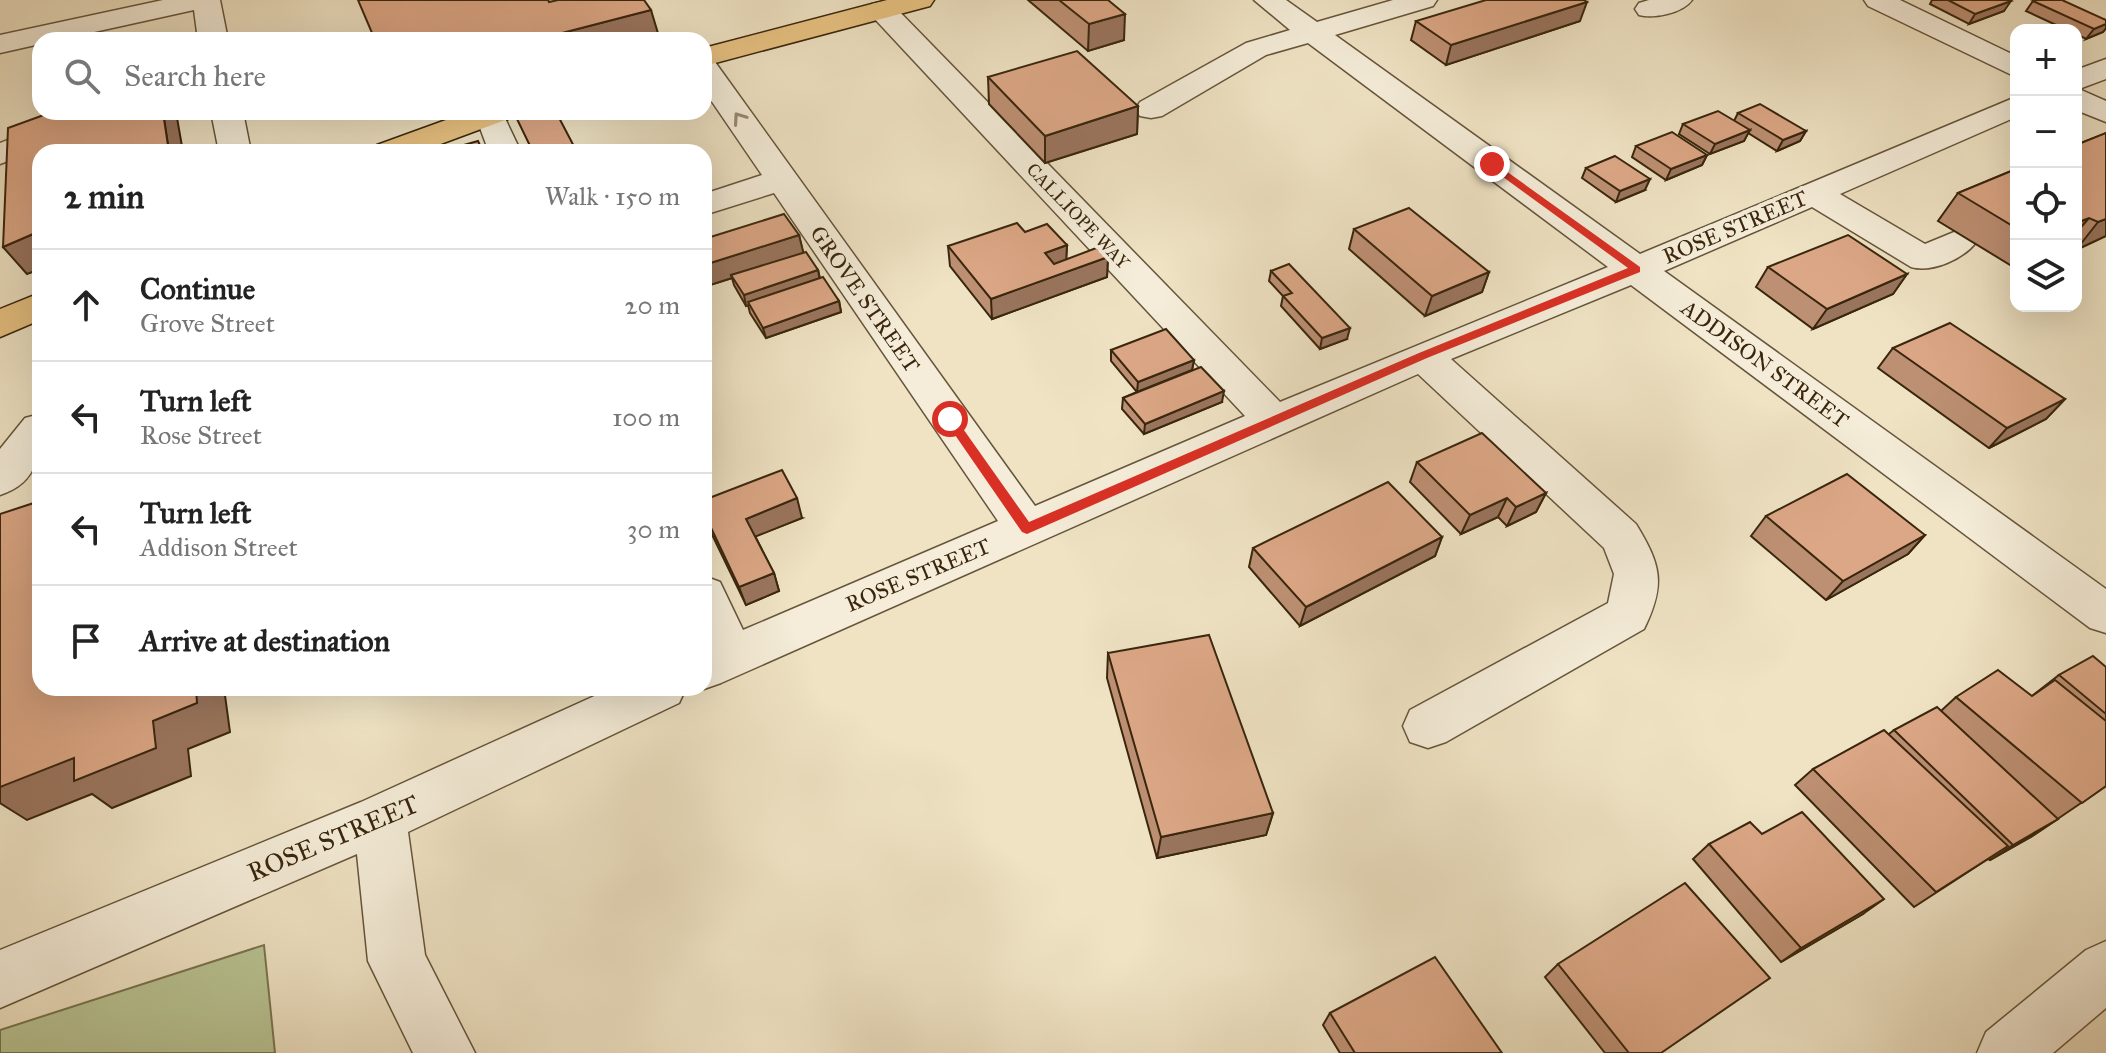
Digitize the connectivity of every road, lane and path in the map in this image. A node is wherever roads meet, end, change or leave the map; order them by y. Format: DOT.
graph roads {
  1 [pos="204,0"];
  2 [pos="920,0"];
  3 [pos="1268,0"];
  4 [pos="1423,0"];
  5 [pos="1678,0"];
  6 [pos="1878,0"];
  7 [pos="1649,9"];
  8 [pos="882,10"];
  9 [pos="56,32"];
  10 [pos="211,32"];
  11 [pos="1314,34"];
  12 [pos="32,37"];
  13 [pos="0,44"];
  14 [pos="712,55"];
  15 [pos="2010,65"];
  16 [pos="2106,68"];
  17 [pos="2082,78"];
  18 [pos="712,79"];
  19 [pos="2082,101"];
  20 [pos="1151,109"];
  21 [pos="2010,109"];
  22 [pos="2106,113"];
  23 [pos="87,120"];
  24 [pos="229,120"];
  25 [pos="474,120"];
  26 [pos="494,120"];
  27 [pos="233,144"];
  28 [pos="410,144"];
  29 [pos="502,144"];
  30 [pos="0,154"];
  31 [pos="782,180"];
  32 [pos="1814,193"];
  33 [pos="712,202"];
  34 [pos="1959,241"];
  35 [pos="1636,269"];
  36 [pos="32,309"];
  37 [pos="0,324"];
  38 [pos="1423,356"];
  39 [pos="1274,421"];
  40 [pos="32,439"];
  41 [pos="0,479"];
  42 [pos="1027,529"];
  43 [pos="2106,614"];
  44 [pos="712,633"];
  45 [pos="718,662"];
  46 [pos="645,696"];
  47 [pos="1428,726"];
  48 [pos="380,819"];
  49 [pos="2106,970"];
  50 [pos="0,979"];
  51 [pos="445,1053"];
  52 [pos="2007,1053"];
  1 -- 9 [label="street"];
  1 -- 10 [label="street"];
  2 -- 8 [label="main road"];
  3 -- 11 [label="street, ADDISON STREET"];
  4 -- 11 [label="street"];
  5 -- 7 [label="street"];
  6 -- 15 [label="street"];
  8 -- 14 [label="main road"];
  8 -- 39 [label="street, CALLIOPE WAY"];
  11 -- 20 [label="street"];
  11 -- 35 [label="street, ADDISON STREET"];
  12 -- 13 [label="street"];
  16 -- 17 [label="street"];
  31 -- 18 [label="street, GROVE STREET, one-way"];
  19 -- 22 [label="street"];
  21 -- 32 [label="street, ROSE STREET"];
  23 -- 30 [label="street"];
  24 -- 27 [label="street"];
  25 -- 28 [label="main road"];
  26 -- 29 [label="street"];
  31 -- 33 [label="street"];
  31 -- 42 [label="street, GROVE STREET"];
  32 -- 34 [label="street"];
  32 -- 35 [label="street, ROSE STREET"];
  35 -- 38 [label="street, ROSE STREET"];
  35 -- 43 [label="street, ADDISON STREET"];
  36 -- 37 [label="main road"];
  38 -- 39 [label="street, ROSE STREET"];
  38 -- 47 [label="street"];
  39 -- 42 [label="street, ROSE STREET"];
  40 -- 41 [label="street"];
  42 -- 45 [label="street, ROSE STREET"];
  44 -- 45 [label="street"];
  46 -- 48 [label="street, ROSE STREET"];
  48 -- 50 [label="street, ROSE STREET"];
  48 -- 51 [label="street"];
  49 -- 52 [label="street"];
}
